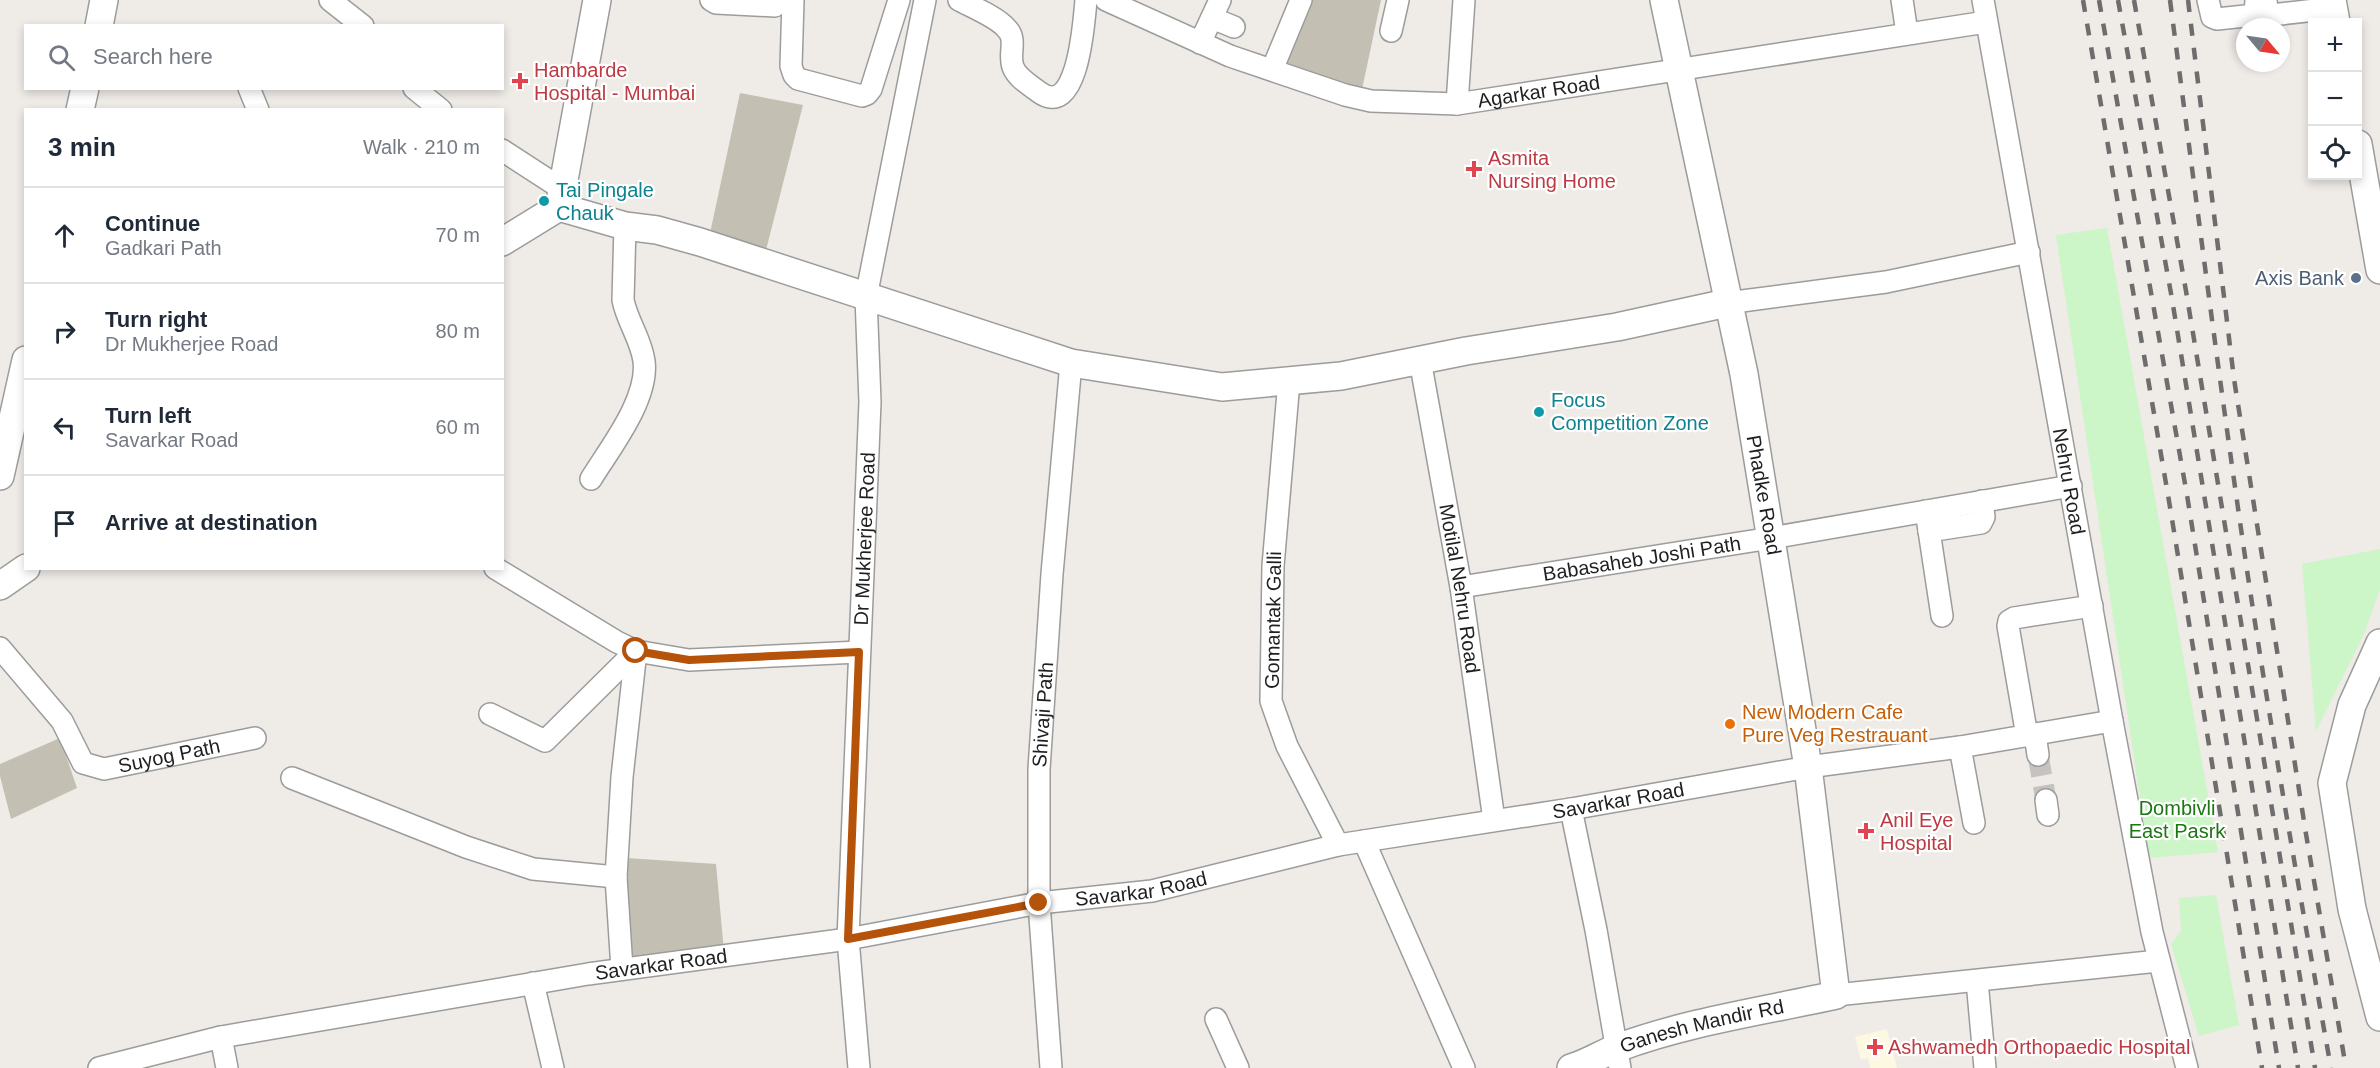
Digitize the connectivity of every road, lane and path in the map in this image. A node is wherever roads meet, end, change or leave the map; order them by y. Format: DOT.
graph roads {
  1 [pos="104,0"];
  2 [pos="330,0"];
  3 [pos="597,0"];
  4 [pos="711,0"];
  5 [pos="782,0"];
  6 [pos="793,0"];
  7 [pos="959,0"];
  8 [pos="1086,0"];
  9 [pos="1106,0"];
  10 [pos="1301,0"];
  11 [pos="1398,0"];
  12 [pos="1464,0"];
  13 [pos="1664,0"];
  14 [pos="1902,0"];
  15 [pos="1983,0"];
  16 [pos="2208,0"];
  17 [pos="2256,0"];
  18 [pos="2266,0"];
  19 [pos="897,5"];
  20 [pos="1137,6"];
  21 [pos="1216,9"];
  22 [pos="923,10"];
  23 [pos="2334,10"];
  24 [pos="1986,22"];
  25 [pos="99,24"];
  26 [pos="360,24"];
  27 [pos="1234,27"];
  28 [pos="1391,31"];
  29 [pos="1907,33"];
  30 [pos="1200,43"];
  31 [pos="1678,69"];
  32 [pos="1272,70"];
  33 [pos="85,90"];
  34 [pos="250,90"];
  35 [pos="416,90"];
  36 [pos="1457,104"];
  37 [pos="80,108"];
  38 [pos="257,108"];
  39 [pos="439,108"];
  40 [pos="504,152"];
  41 [pos="2362,167"];
  42 [pos="560,198"];
  43 [pos="625,226"];
  44 [pos="504,240"];
  45 [pos="2029,252"];
  46 [pos="2380,270"];
  47 [pos="866,297"];
  48 [pos="1727,303"];
  49 [pos="1420,360"];
  50 [pos="1071,363"];
  51 [pos="24,369"];
  52 [pos="1289,381"];
  53 [pos="0,476"];
  54 [pos="591,479"];
  55 [pos="2071,486"];
  56 [pos="1928,521"];
  57 [pos="1772,538"];
  58 [pos="24,569"];
  59 [pos="498,570"];
  60 [pos="0,586"];
  61 [pos="1461,587"];
  62 [pos="2092,606"];
  63 [pos="1942,616"];
  64 [pos="2380,643"];
  65 [pos="0,648"];
  66 [pos="636,651"];
  67 [pos="859,652"];
  68 [pos="490,714"];
  69 [pos="2112,721"];
  70 [pos="255,738"];
  71 [pos="2034,741"];
  72 [pos="1960,747"];
  73 [pos="1808,767"];
  74 [pos="292,778"];
  75 [pos="1571,809"];
  76 [pos="1494,820"];
  77 [pos="1974,823"];
  78 [pos="1364,841"];
  79 [pos="1338,845"];
  80 [pos="616,877"];
  81 [pos="1039,903"];
  82 [pos="848,939"];
  83 [pos="2158,961"];
  84 [pos="622,969"];
  85 [pos="1977,981"];
  86 [pos="533,983"];
  87 [pos="1836,995"];
  88 [pos="2380,1017"];
  89 [pos="1216,1019"];
  90 [pos="221,1037"];
  91 [pos="1618,1058"];
  92 [pos="99,1068"];
  93 [pos="227,1068"];
  94 [pos="553,1068"];
  95 [pos="859,1068"];
  96 [pos="1051,1068"];
  97 [pos="1238,1068"];
  98 [pos="1464,1068"];
  99 [pos="1571,1068"];
  100 [pos="1985,1068"];
  101 [pos="2187,1068"];
  1 -- 25 [label="street"];
  2 -- 26 [label="street"];
  3 -- 42 [label="street"];
  4 -- 5 [label="street"];
  6 -- 19 [label="street"];
  7 -- 8 [label="street"];
  9 -- 20 [label="street, Agarkar Road"];
  10 -- 32 [label="street"];
  11 -- 28 [label="street"];
  12 -- 36 [label="street"];
  13 -- 31 [label="street, Phadke Road"];
  14 -- 29 [label="street"];
  15 -- 24 [label="street, Nehru Road"];
  16 -- 17 [label="street"];
  18 -- 23 [label="street"];
  19 -- 22 [label="street"];
  20 -- 30 [label="street, Agarkar Road"];
  21 -- 27 [label="street"];
  21 -- 30 [label="street"];
  22 -- 47 [label="street, Dr Mukherjee Road"];
  24 -- 29 [label="street, Agarkar Road"];
  24 -- 45 [label="street, Nehru Road"];
  29 -- 31 [label="street, Agarkar Road"];
  30 -- 32 [label="street, Agarkar Road"];
  31 -- 36 [label="street, Agarkar Road"];
  31 -- 48 [label="street, Phadke Road"];
  32 -- 36 [label="street, Agarkar Road"];
  33 -- 37 [label="street"];
  34 -- 38 [label="street"];
  35 -- 39 [label="street"];
  40 -- 42 [label="street"];
  41 -- 46 [label="street"];
  42 -- 43 [label="street"];
  42 -- 44 [label="street"];
  43 -- 47 [label="street"];
  43 -- 54 [label="street"];
  45 -- 48 [label="street"];
  45 -- 55 [label="street, Nehru Road"];
  47 -- 50 [label="street"];
  47 -- 67 [label="street, Dr Mukherjee Road"];
  48 -- 49 [label="street"];
  48 -- 57 [label="street, Phadke Road"];
  49 -- 52 [label="street"];
  49 -- 61 [label="street, Motilal Nehru Road"];
  50 -- 52 [label="street"];
  50 -- 81 [label="street, Shivaji Path"];
  51 -- 53 [label="street"];
  52 -- 79 [label="street, Gomantak Galli"];
  55 -- 56 [label="street, Babasaheb Joshi Path"];
  55 -- 62 [label="street, Nehru Road"];
  56 -- 57 [label="street, Babasaheb Joshi Path"];
  56 -- 63 [label="street"];
  57 -- 61 [label="street, Babasaheb Joshi Path"];
  57 -- 73 [label="street, Phadke Road"];
  58 -- 60 [label="street"];
  59 -- 66 [label="street"];
  61 -- 76 [label="street, Motilal Nehru Road"];
  62 -- 69 [label="street, Nehru Road"];
  62 -- 71 [label="street"];
  64 -- 88 [label="street"];
  65 -- 70 [label="street, Suyog Path"];
  66 -- 67 [label="street"];
  66 -- 68 [label="street"];
  66 -- 80 [label="street"];
  67 -- 82 [label="street, Dr Mukherjee Road"];
  69 -- 71 [label="street, Savarkar Road"];
  69 -- 83 [label="street, Nehru Road"];
  71 -- 72 [label="street, Savarkar Road"];
  72 -- 73 [label="street, Savarkar Road"];
  72 -- 77 [label="street"];
  73 -- 75 [label="street, Savarkar Road"];
  73 -- 87 [label="street, Phadke Road"];
  74 -- 80 [label="street"];
  75 -- 76 [label="street, Savarkar Road"];
  75 -- 91 [label="street"];
  76 -- 78 [label="street, Savarkar Road"];
  78 -- 79 [label="street, Savarkar Road"];
  78 -- 98 [label="street"];
  79 -- 81 [label="street, Savarkar Road"];
  80 -- 84 [label="street"];
  81 -- 82 [label="street, Savarkar Road"];
  81 -- 96 [label="street, Shivaji Path"];
  82 -- 84 [label="street, Savarkar Road"];
  82 -- 95 [label="street, Dr Mukherjee Road"];
  83 -- 85 [label="street"];
  83 -- 101 [label="street, Nehru Road"];
  84 -- 86 [label="street, Savarkar Road"];
  85 -- 87 [label="street"];
  85 -- 100 [label="street"];
  86 -- 90 [label="street, Savarkar Road"];
  86 -- 94 [label="street"];
  87 -- 91 [label="street, Ganesh Mandir Rd"];
  89 -- 97 [label="street"];
  90 -- 92 [label="street, Savarkar Road"];
  90 -- 93 [label="street"];
  91 -- 99 [label="street, Ganesh Mandir Rd"];
}
